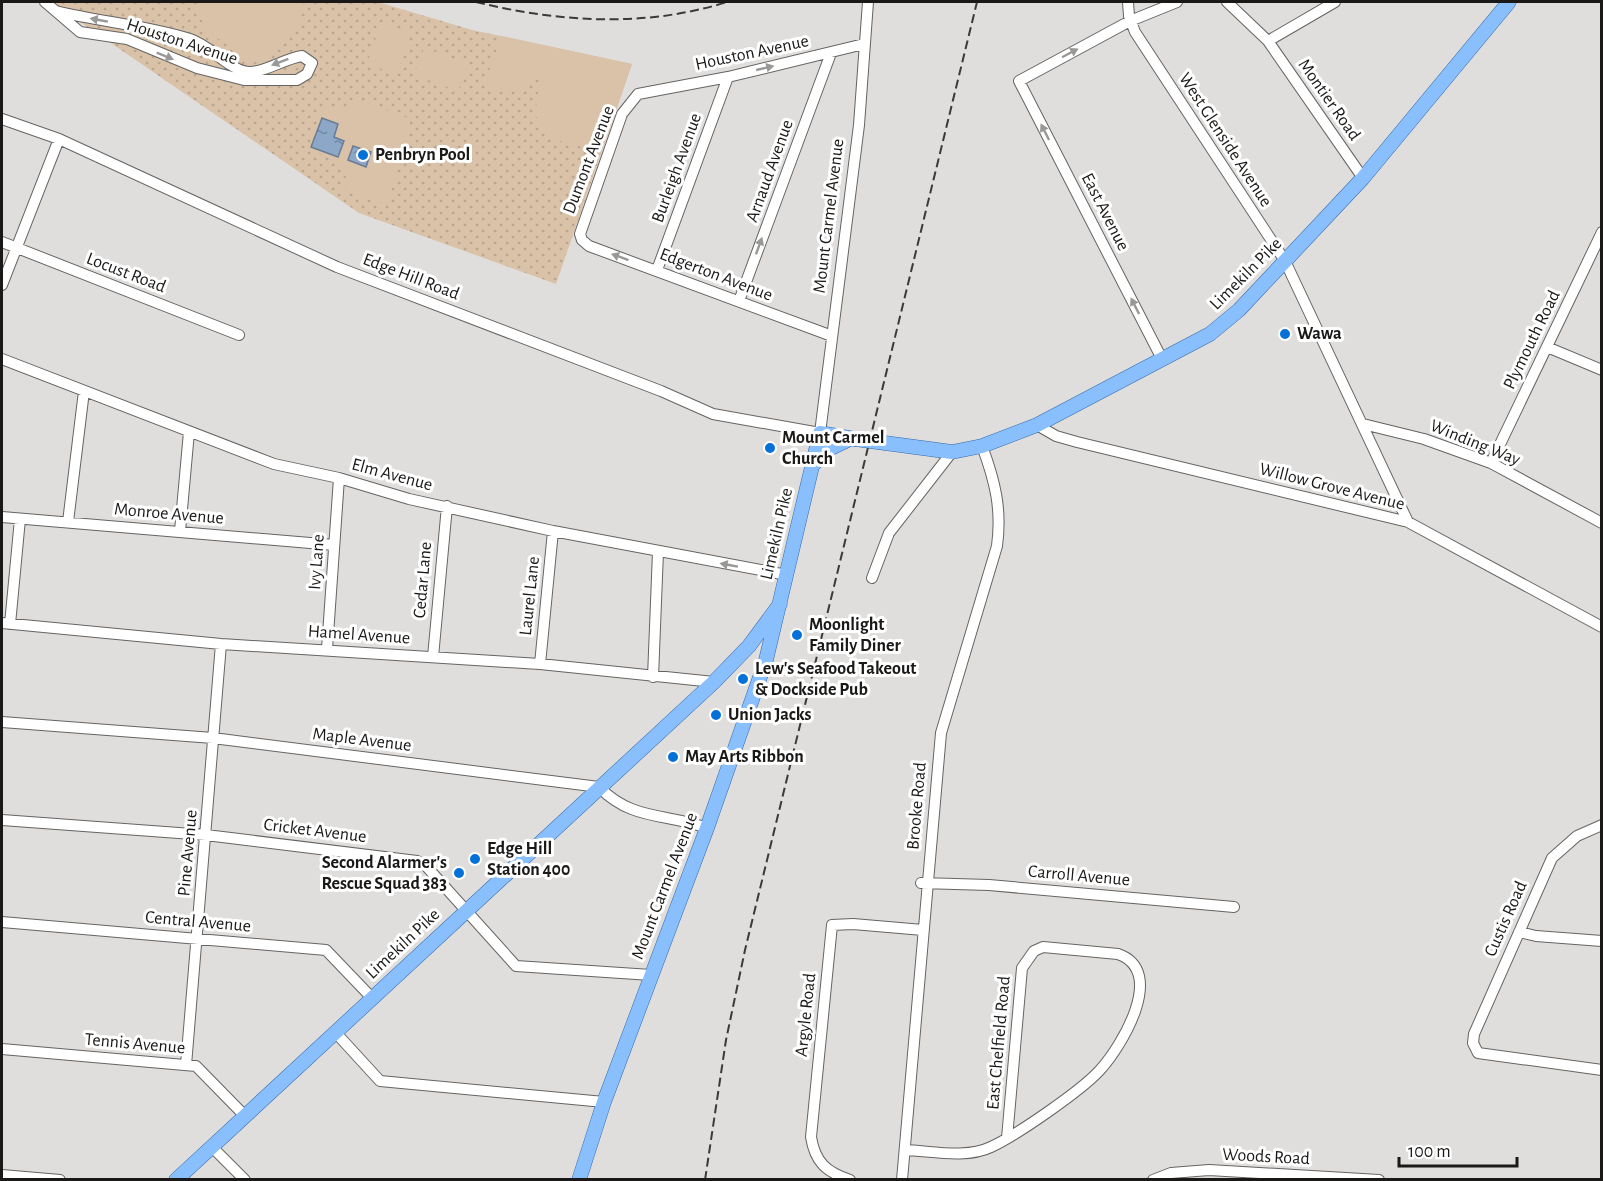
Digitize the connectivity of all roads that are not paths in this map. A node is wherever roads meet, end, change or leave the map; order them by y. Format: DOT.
graph roads {
  1 [pos="45,2"];
  2 [pos="868,2"];
  3 [pos="1128,2"];
  4 [pos="1178,2"];
  5 [pos="1227,2"];
  6 [pos="1335,2"];
  7 [pos="1509,2"];
  8 [pos="56,10"];
  9 [pos="1130,21"];
  10 [pos="1268,41"];
  11 [pos="864,44"];
  12 [pos="831,52"];
  13 [pos="728,77"];
  14 [pos="646,91"];
  15 [pos="2,119"];
  16 [pos="59,139"];
  17 [pos="1363,178"];
  18 [pos="1602,232"];
  19 [pos="2,242"];
  20 [pos="589,246"];
  21 [pos="16,248"];
  22 [pos="1285,261"];
  23 [pos="657,270"];
  24 [pos="2,285"];
  25 [pos="739,301"];
  26 [pos="239,335"];
  27 [pos="832,336"];
  28 [pos="1547,347"];
  29 [pos="1161,357"];
  30 [pos="2,359"];
  31 [pos="1602,370"];
  32 [pos="84,391"];
  33 [pos="1037,424"];
  34 [pos="1363,424"];
  35 [pos="189,432"];
  36 [pos="820,434"];
  37 [pos="853,439"];
  38 [pos="982,446"];
  39 [pos="952,452"];
  40 [pos="1491,463"];
  41 [pos="812,467"];
  42 [pos="339,478"];
  43 [pos="447,506"];
  44 [pos="2,517"];
  45 [pos="20,519"];
  46 [pos="68,522"];
  47 [pos="1408,522"];
  48 [pos="1602,523"];
  49 [pos="180,531"];
  50 [pos="553,531"];
  51 [pos="334,545"];
  52 [pos="658,552"];
  53 [pos="787,575"];
  54 [pos="872,578"];
  55 [pos="780,604"];
  56 [pos="6,624"];
  57 [pos="1602,627"];
  58 [pos="221,644"];
  59 [pos="327,649"];
  60 [pos="433,657"];
  61 [pos="540,664"];
  62 [pos="653,677"];
  63 [pos="714,682"];
  64 [pos="2,722"];
  65 [pos="213,738"];
  66 [pos="600,787"];
  67 [pos="2,820"];
  68 [pos="1602,825"];
  69 [pos="707,828"];
  70 [pos="206,835"];
  71 [pos="923,883"];
  72 [pos="1234,908"];
  73 [pos="466,911"];
  74 [pos="2,922"];
  75 [pos="923,930"];
  76 [pos="1519,932"];
  77 [pos="196,939"];
  78 [pos="1602,940"];
  79 [pos="651,975"];
  80 [pos="372,998"];
  81 [pos="336,1034"];
  82 [pos="2,1048"];
  83 [pos="186,1065"];
  84 [pos="1602,1070"];
  85 [pos="604,1102"];
  86 [pos="245,1116"];
  87 [pos="1007,1138"];
  88 [pos="212,1147"];
  89 [pos="905,1150"];
  90 [pos="2,1174"];
  91 [pos="60,1179"];
  92 [pos="176,1179"];
  93 [pos="245,1179"];
  94 [pos="579,1179"];
  95 [pos="850,1179"];
  96 [pos="902,1179"];
  97 [pos="1153,1179"];
  98 [pos="1379,1179"];
  1 -- 8 [label="street, Houston Avenue"];
  2 -- 11 [label="street, Mount Carmel Avenue"];
  3 -- 9 [label="street, West Glenside Avenue"];
  4 -- 9 [label="street"];
  5 -- 10 [label="street, Montier Road"];
  6 -- 10 [label="street"];
  7 -- 17 [label="main road, Limekiln Pike"];
  8 -- 8 [label="street, Houston Avenue, one-way"];
  9 -- 22 [label="street, West Glenside Avenue"];
  29 -- 9 [label="street, East Avenue, one-way"];
  10 -- 17 [label="street, Montier Road"];
  11 -- 12 [label="street, Houston Avenue"];
  11 -- 27 [label="street, Mount Carmel Avenue"];
  13 -- 12 [label="street, Houston Avenue, one-way"];
  25 -- 12 [label="street, Arnaud Avenue, one-way"];
  13 -- 14 [label="street, Houston Avenue"];
  13 -- 23 [label="street, Burleigh Avenue"];
  14 -- 20 [label="street, Dumont Avenue"];
  15 -- 16 [label="street, Edge Hill Road"];
  16 -- 21 [label="street"];
  16 -- 36 [label="street, Edge Hill Road"];
  17 -- 22 [label="main road, Limekiln Pike"];
  18 -- 28 [label="street, Plymouth Road"];
  19 -- 21 [label="street, Locust Road"];
  23 -- 20 [label="street, Edgerton Avenue, one-way"];
  21 -- 24 [label="street"];
  21 -- 26 [label="street, Locust Road"];
  22 -- 29 [label="main road, Limekiln Pike"];
  22 -- 34 [label="street, West Glenside Avenue"];
  23 -- 25 [label="street, Edgerton Avenue"];
  25 -- 27 [label="street, Edgerton Avenue"];
  27 -- 36 [label="street, Mount Carmel Avenue"];
  28 -- 31 [label="street"];
  28 -- 40 [label="street, Plymouth Road"];
  29 -- 33 [label="main road, Limekiln Pike"];
  30 -- 32 [label="street, Elm Avenue"];
  32 -- 35 [label="street, Elm Avenue"];
  32 -- 46 [label="street"];
  33 -- 38 [label="main road, Limekiln Pike"];
  33 -- 47 [label="street, Willow Grove Avenue"];
  34 -- 40 [label="street, Winding Way"];
  34 -- 47 [label="street, West Glenside Avenue"];
  35 -- 42 [label="street, Elm Avenue"];
  35 -- 49 [label="street"];
  36 -- 37 [label="main road, Limekiln Pike"];
  36 -- 41 [label="main road, Limekiln Pike"];
  37 -- 39 [label="main road, Limekiln Pike, bridge"];
  37 -- 41 [label="main road"];
  38 -- 39 [label="main road, Limekiln Pike"];
  38 -- 71 [label="street, Brooke Road"];
  39 -- 54 [label="street"];
  40 -- 48 [label="street, Winding Way"];
  41 -- 53 [label="main road, Limekiln Pike"];
  42 -- 43 [label="street, Elm Avenue"];
  42 -- 51 [label="street, Ivy Lane"];
  43 -- 50 [label="street, Elm Avenue"];
  43 -- 60 [label="street, Cedar Lane"];
  44 -- 45 [label="street, Monroe Avenue"];
  45 -- 46 [label="street, Monroe Avenue"];
  45 -- 56 [label="street"];
  46 -- 49 [label="street, Monroe Avenue"];
  47 -- 57 [label="street, Willow Grove Avenue"];
  49 -- 51 [label="street, Monroe Avenue"];
  50 -- 52 [label="street, Elm Avenue"];
  50 -- 61 [label="street, Laurel Lane"];
  51 -- 59 [label="street, Ivy Lane"];
  53 -- 52 [label="street, Elm Avenue, one-way"];
  52 -- 62 [label="street"];
  53 -- 55 [label="main road, Limekiln Pike"];
  55 -- 63 [label="main road, Limekiln Pike"];
  55 -- 69 [label="main road, Mount Carmel Avenue"];
  56 -- 58 [label="street, Hamel Avenue"];
  58 -- 59 [label="street, Hamel Avenue"];
  58 -- 65 [label="street, Pine Avenue"];
  59 -- 60 [label="street, Hamel Avenue"];
  60 -- 61 [label="street, Hamel Avenue"];
  61 -- 62 [label="street, Hamel Avenue"];
  62 -- 63 [label="street, Hamel Avenue"];
  63 -- 66 [label="main road, Limekiln Pike"];
  64 -- 65 [label="street, Maple Avenue"];
  65 -- 66 [label="street, Maple Avenue"];
  65 -- 70 [label="street, Pine Avenue"];
  66 -- 69 [label="street"];
  66 -- 73 [label="main road, Limekiln Pike"];
  67 -- 70 [label="street, Cricket Avenue"];
  68 -- 76 [label="street, Custis Road"];
  69 -- 79 [label="main road, Mount Carmel Avenue"];
  70 -- 73 [label="street, Cricket Avenue"];
  70 -- 77 [label="street, Pine Avenue"];
  71 -- 72 [label="street, Carroll Avenue"];
  71 -- 75 [label="street, Brooke Road"];
  73 -- 79 [label="street, Cricket Avenue"];
  73 -- 80 [label="main road, Limekiln Pike"];
  74 -- 77 [label="street, Central Avenue"];
  75 -- 89 [label="street, Brooke Road"];
  75 -- 95 [label="street, Argyle Road"];
  76 -- 78 [label="street"];
  76 -- 84 [label="street, Custis Road"];
  77 -- 80 [label="street, Central Avenue"];
  77 -- 83 [label="street, Pine Avenue"];
  79 -- 85 [label="main road, Mount Carmel Avenue"];
  80 -- 81 [label="main road, Limekiln Pike"];
  81 -- 85 [label="street"];
  81 -- 86 [label="main road, Limekiln Pike"];
  82 -- 83 [label="street, Tennis Avenue"];
  83 -- 86 [label="street, Tennis Avenue"];
  85 -- 94 [label="main road, Mount Carmel Avenue"];
  86 -- 88 [label="main road, Limekiln Pike"];
  87 -- 87 [label="street, East Chelfield Road"];
  87 -- 89 [label="street"];
  88 -- 92 [label="main road, Limekiln Pike"];
  88 -- 93 [label="street"];
  89 -- 96 [label="street, Brooke Road"];
  90 -- 91 [label="street"];
  97 -- 98 [label="street, Woods Road"];
}
